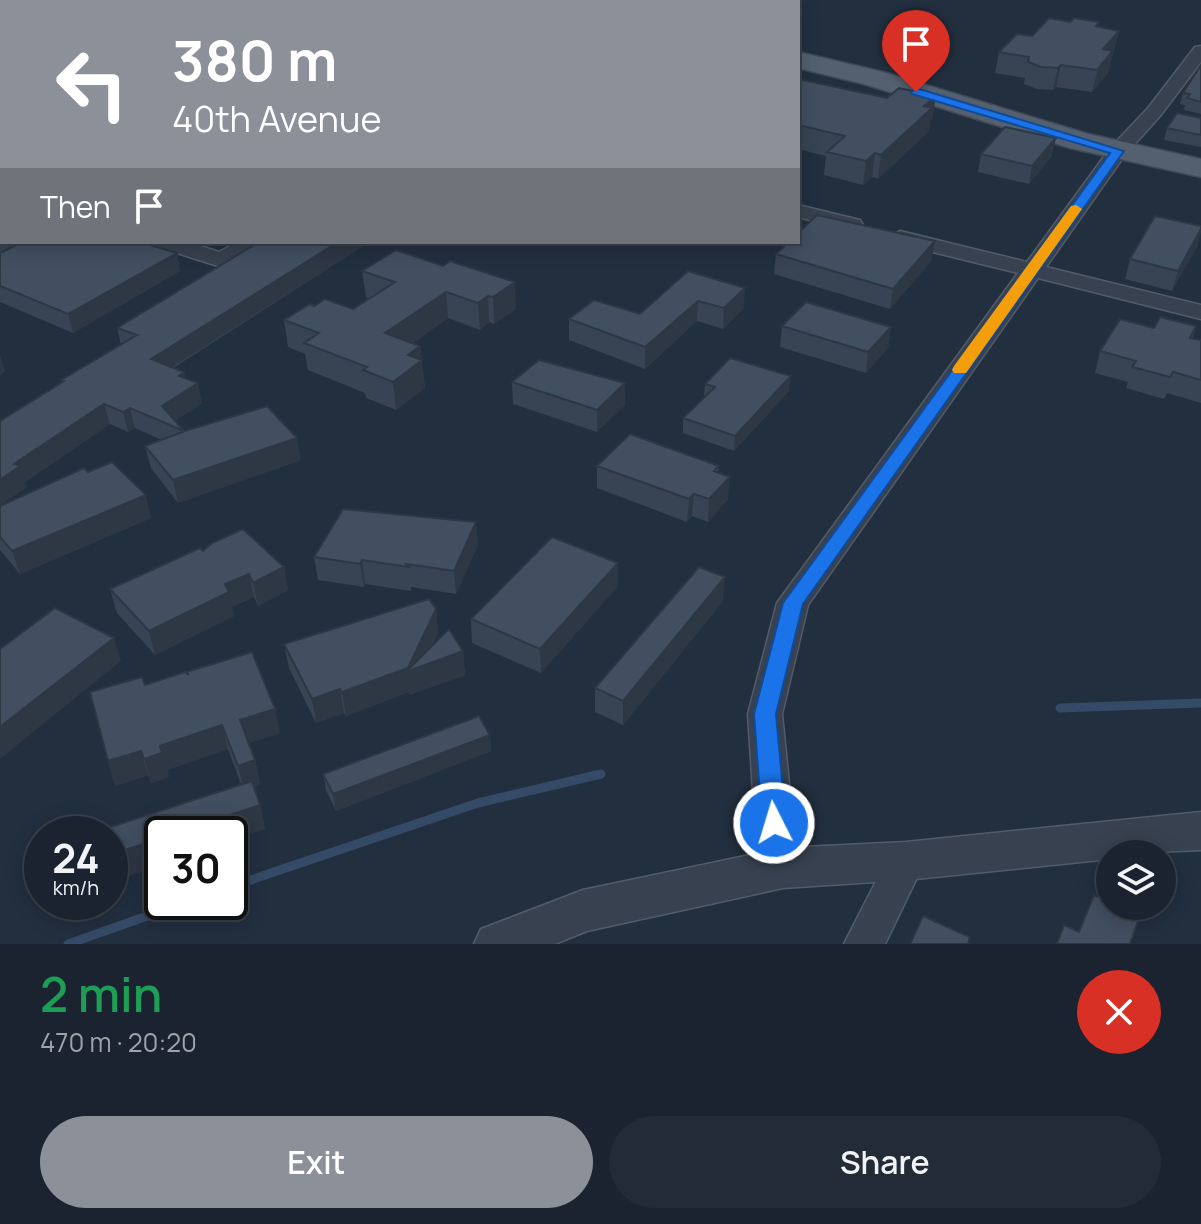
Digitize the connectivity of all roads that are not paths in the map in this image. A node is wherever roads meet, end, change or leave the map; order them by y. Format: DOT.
graph roads {
  1 [pos="1201,51"];
  2 [pos="800,60"];
  3 [pos="1118,151"];
  4 [pos="1201,168"];
  5 [pos="800,212"];
  6 [pos="172,244"];
  7 [pos="249,244"];
  8 [pos="1032,270"];
  9 [pos="1201,312"];
  10 [pos="1201,831"];
  11 [pos="906,861"];
  12 [pos="783,868"];
  13 [pos="499,944"];
  14 [pos="864,944"];
  1 -- 3 [label="street"];
  2 -- 3 [label="main road"];
  3 -- 4 [label="main road"];
  3 -- 8 [label="street"];
  5 -- 8 [label="street"];
  6 -- 7 [label="street"];
  8 -- 9 [label="street"];
  8 -- 12 [label="street"];
  10 -- 11 [label="street"];
  11 -- 12 [label="street"];
  11 -- 14 [label="street"];
  12 -- 13 [label="street"];
}
